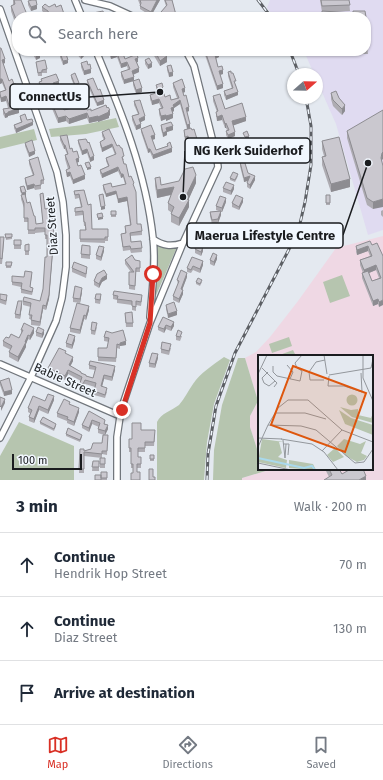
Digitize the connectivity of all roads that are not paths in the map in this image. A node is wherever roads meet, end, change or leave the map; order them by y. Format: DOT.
graph roads {
  1 [pos="75,0"];
  2 [pos="85,0"];
  3 [pos="0,9"];
  4 [pos="80,12"];
  5 [pos="123,12"];
  6 [pos="12,43"];
  7 [pos="16,56"];
  8 [pos="98,56"];
  9 [pos="189,56"];
  10 [pos="153,239"];
  11 [pos="183,243"];
  12 [pos="150,323"];
  13 [pos="0,364"];
  14 [pos="31,377"];
  15 [pos="120,416"];
  16 [pos="0,438"];
  17 [pos="117,480"];
  1 -- 4 [label="street"];
  2 -- 5 [label="street"];
  3 -- 6 [label="street, Diaz Street"];
  7 -- 14 [label="street, Diaz Street"];
  8 -- 10 [label="street"];
  9 -- 11 [label="street"];
  10 -- 11 [label="street"];
  10 -- 12 [label="street"];
  11 -- 12 [label="street"];
  12 -- 15 [label="street"];
  13 -- 14 [label="street, Babie Street"];
  14 -- 15 [label="street, Babie Street"];
  14 -- 16 [label="street, Diaz Street"];
  15 -- 17 [label="street"];
}
